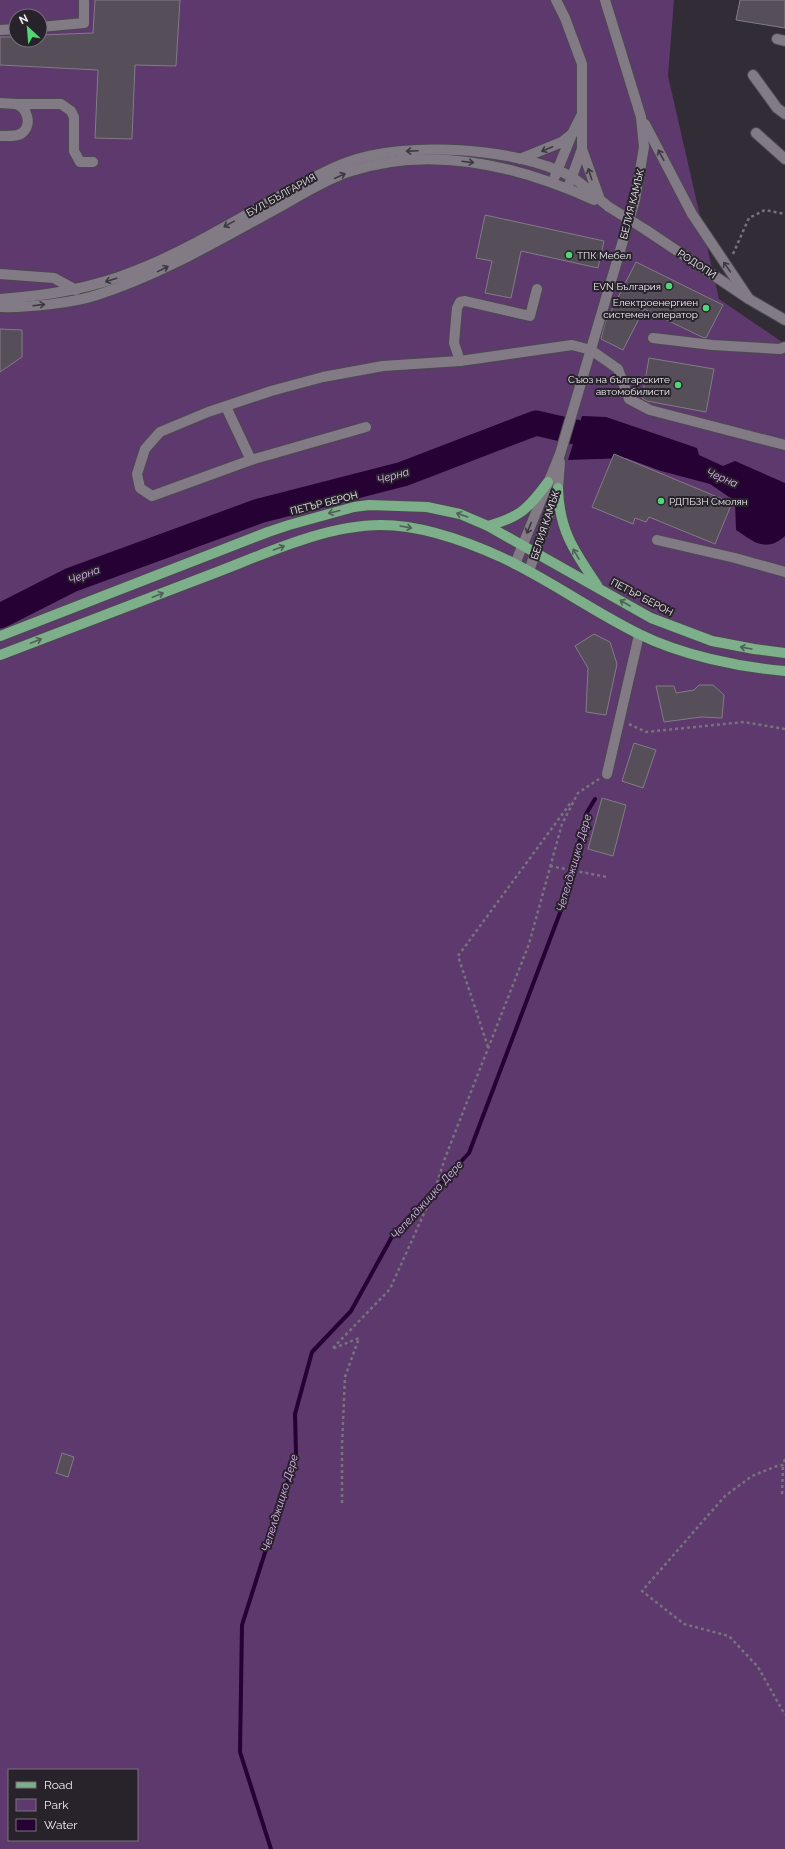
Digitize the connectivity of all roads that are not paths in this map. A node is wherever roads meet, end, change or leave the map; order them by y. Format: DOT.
graph roads {
  1 [pos="84,0"];
  2 [pos="556,0"];
  3 [pos="605,0"];
  4 [pos="48,26"];
  5 [pos="753,75"];
  6 [pos="0,103"];
  7 [pos="16,104"];
  8 [pos="582,114"];
  9 [pos="785,114"];
  10 [pos="641,117"];
  11 [pos="756,133"];
  12 [pos="572,134"];
  13 [pos="0,136"];
  14 [pos="582,149"];
  15 [pos="520,159"];
  16 [pos="785,159"];
  17 [pos="93,162"];
  18 [pos="557,170"];
  19 [pos="572,177"];
  20 [pos="553,182"];
  21 [pos="567,188"];
  22 [pos="599,199"];
  23 [pos="609,206"];
  24 [pos="0,274"];
  25 [pos="537,289"];
  26 [pos="76,290"];
  27 [pos="749,299"];
  28 [pos="0,300"];
  29 [pos="0,307"];
  30 [pos="785,320"];
  31 [pos="653,338"];
  32 [pos="785,348"];
  33 [pos="591,350"];
  34 [pos="460,361"];
  35 [pos="226,407"];
  36 [pos="366,427"];
  37 [pos="785,445"];
  38 [pos="560,454"];
  39 [pos="251,460"];
  40 [pos="548,482"];
  41 [pos="558,488"];
  42 [pos="488,526"];
  43 [pos="658,540"];
  44 [pos="522,545"];
  45 [pos="536,553"];
  46 [pos="515,564"];
  47 [pos="529,571"];
  48 [pos="785,572"];
  49 [pos="598,587"];
  50 [pos="640,635"];
  51 [pos="0,636"];
  52 [pos="785,653"];
  53 [pos="0,655"];
  54 [pos="785,671"];
  55 [pos="607,774"];
  1 -- 4 [label="street"];
  2 -- 8 [label="street"];
  3 -- 10 [label="street, БЕЛИЯ КАМЪК"];
  5 -- 9 [label="street"];
  6 -- 7 [label="street"];
  7 -- 13 [label="street"];
  7 -- 17 [label="street"];
  8 -- 12 [label="street"];
  8 -- 14 [label="street"];
  27 -- 10 [label="street, one-way"];
  10 -- 33 [label="street, БЕЛИЯ КАМЪК"];
  11 -- 16 [label="street"];
  12 -- 15 [label="street, one-way"];
  12 -- 18 [label="street"];
  14 -- 19 [label="street"];
  22 -- 14 [label="street, one-way"];
  15 -- 18 [label="street, БУЛ. БЪЛГАРИЯ"];
  15 -- 26 [label="street, БУЛ. БЪЛГАРИЯ, one-way"];
  18 -- 19 [label="street, БУЛ. БЪЛГАРИЯ"];
  18 -- 20 [label="street"];
  19 -- 21 [label="street"];
  19 -- 22 [label="street, РОДОПИ"];
  20 -- 21 [label="street, БУЛ. БЪЛГАРИЯ"];
  29 -- 20 [label="street, БУЛ. БЪЛГАРИЯ, one-way"];
  21 -- 23 [label="street, РОДОПИ"];
  22 -- 23 [label="street, РОДОПИ"];
  23 -- 27 [label="street, РОДОПИ, bridge"];
  24 -- 26 [label="street"];
  25 -- 34 [label="street"];
  26 -- 28 [label="street, БУЛ. БЪЛГАРИЯ"];
  27 -- 30 [label="street, РОДОПИ"];
  31 -- 32 [label="street"];
  33 -- 34 [label="street"];
  33 -- 37 [label="street"];
  33 -- 38 [label="street, БЕЛИЯ КАМЪК"];
  34 -- 35 [label="street"];
  35 -- 39 [label="street"];
  35 -- 39 [label="street"];
  36 -- 39 [label="street"];
  38 -- 40 [label="street, БЕЛИЯ КАМЪК"];
  38 -- 41 [label="street, БЕЛИЯ КАМЪК"];
  40 -- 42 [label="main road"];
  40 -- 44 [label="street, БЕЛИЯ КАМЪК, one-way"];
  41 -- 45 [label="street, БЕЛИЯ КАМЪК"];
  49 -- 41 [label="main road, one-way"];
  42 -- 44 [label="main road, ПЕТЪР БЕРОН"];
  42 -- 51 [label="main road, ПЕТЪР БЕРОН, one-way"];
  43 -- 48 [label="street"];
  44 -- 45 [label="main road, ПЕТЪР БЕРОН"];
  44 -- 46 [label="street, БЕЛИЯ КАМЪК"];
  45 -- 47 [label="street, БЕЛИЯ КАМЪК"];
  45 -- 49 [label="main road, ПЕТЪР БЕРОН"];
  46 -- 47 [label="main road"];
  53 -- 46 [label="main road, one-way"];
  47 -- 50 [label="main road"];
  52 -- 49 [label="main road, ПЕТЪР БЕРОН, one-way"];
  50 -- 54 [label="main road"];
  50 -- 55 [label="street"];
}
